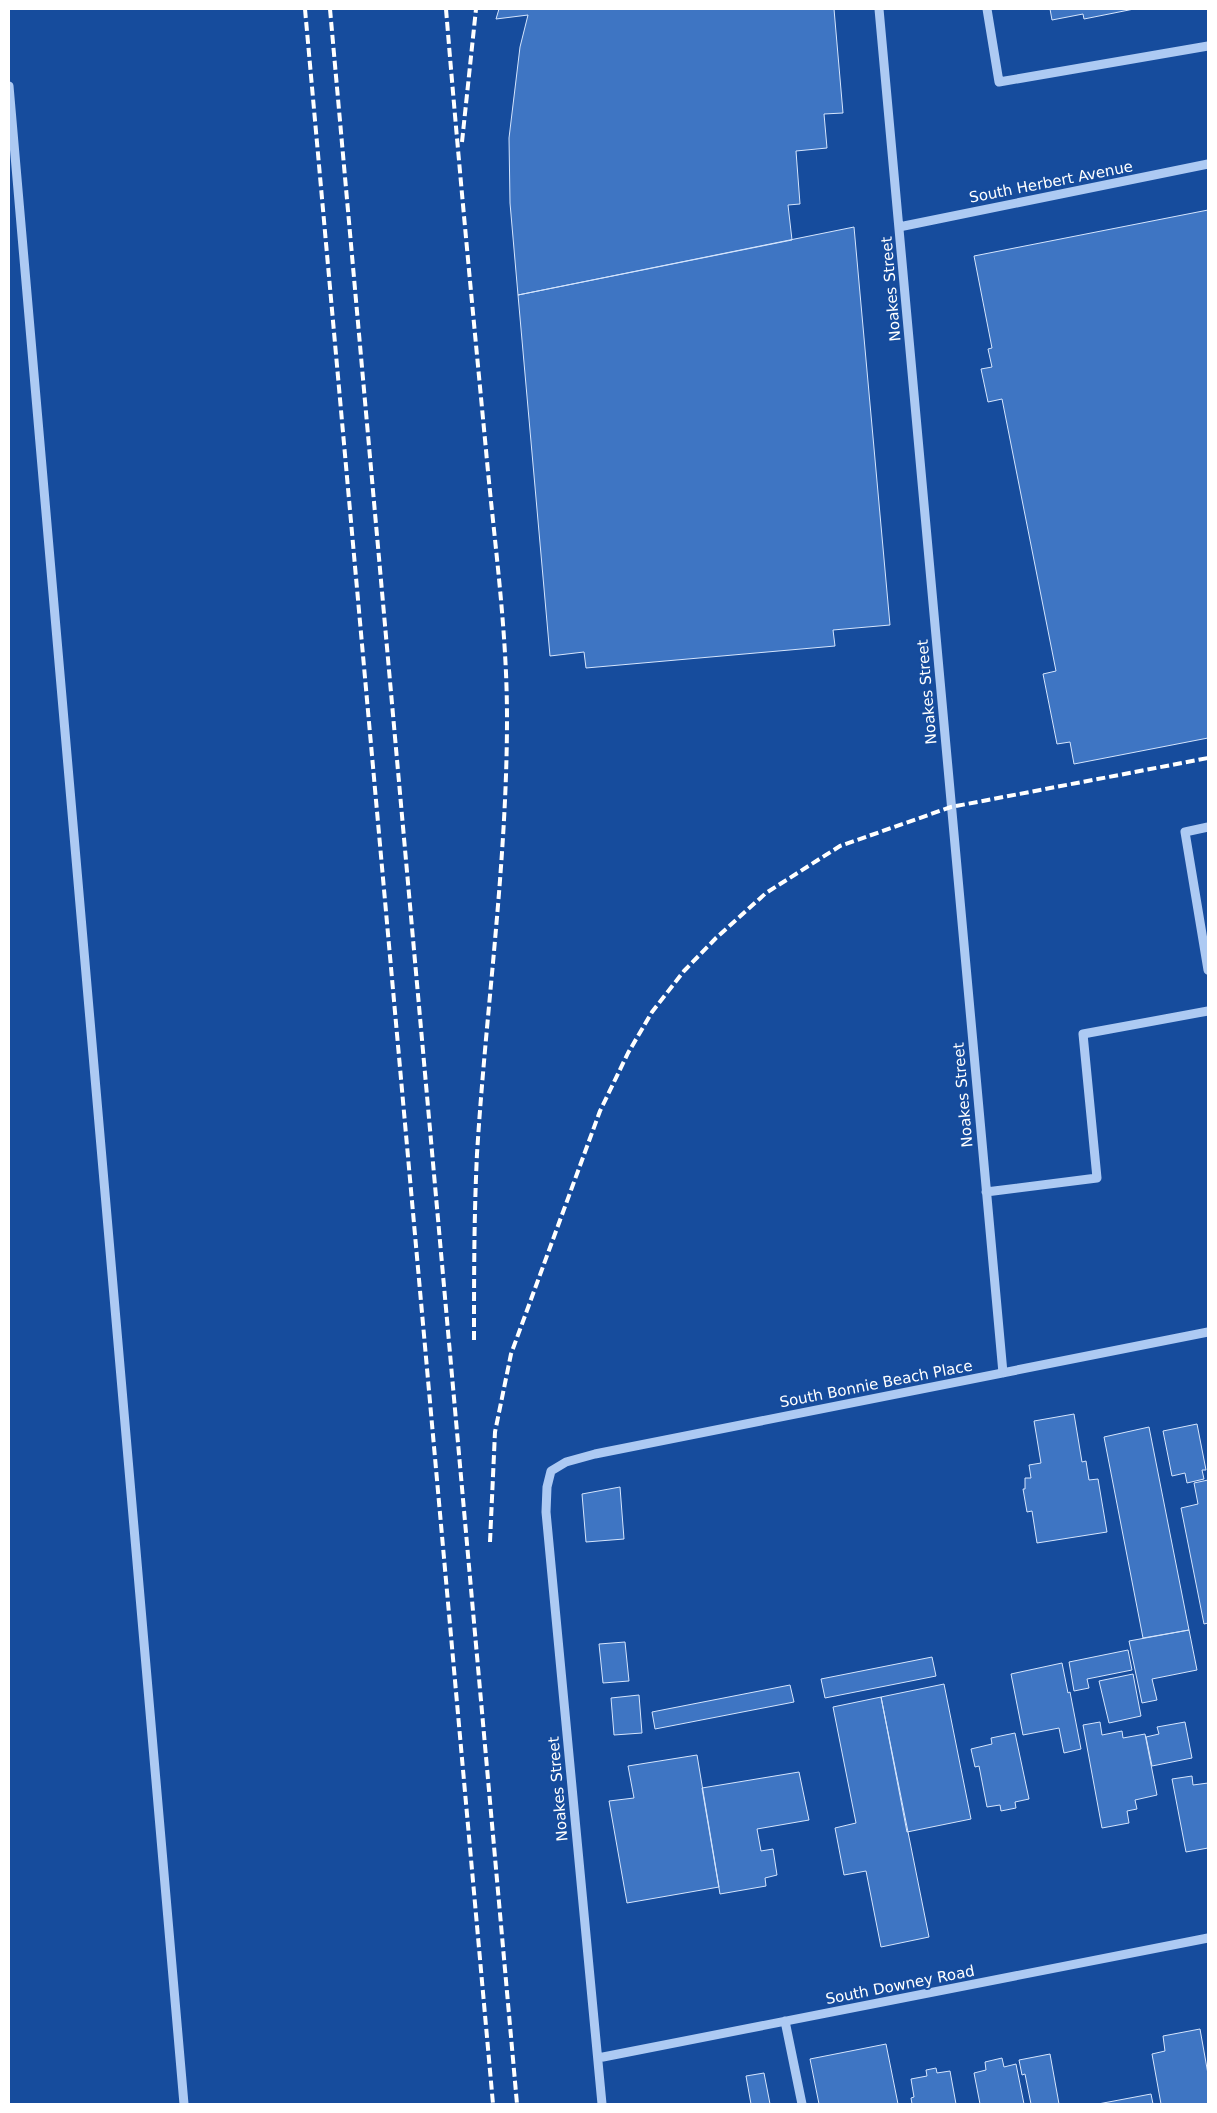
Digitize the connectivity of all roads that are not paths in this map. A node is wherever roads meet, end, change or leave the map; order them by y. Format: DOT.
graph roads {
  1 [pos="879,9"];
  2 [pos="987,9"];
  3 [pos="1208,46"];
  4 [pos="9,86"];
  5 [pos="1208,164"];
  6 [pos="899,227"];
  7 [pos="1208,827"];
  8 [pos="1208,970"];
  9 [pos="1208,1011"];
  10 [pos="986,1192"];
  11 [pos="1208,1332"];
  12 [pos="1002,1373"];
  13 [pos="551,1471"];
  14 [pos="1208,1938"];
  15 [pos="785,2021"];
  16 [pos="598,2058"];
  17 [pos="184,2104"];
  18 [pos="602,2104"];
  19 [pos="802,2104"];
  1 -- 6 [label="street, Noakes Street"];
  2 -- 3 [label="street"];
  4 -- 17 [label="street"];
  5 -- 6 [label="street, South Herbert Avenue"];
  6 -- 10 [label="street, Noakes Street"];
  7 -- 8 [label="street"];
  9 -- 10 [label="street"];
  10 -- 12 [label="street, Noakes Street"];
  11 -- 12 [label="street, South Bonnie Beach Place"];
  12 -- 13 [label="street, South Bonnie Beach Place"];
  13 -- 16 [label="street, Noakes Street"];
  14 -- 15 [label="street, South Downey Road"];
  15 -- 16 [label="street, South Downey Road"];
  15 -- 19 [label="street"];
  16 -- 18 [label="street, Noakes Street"];
}
